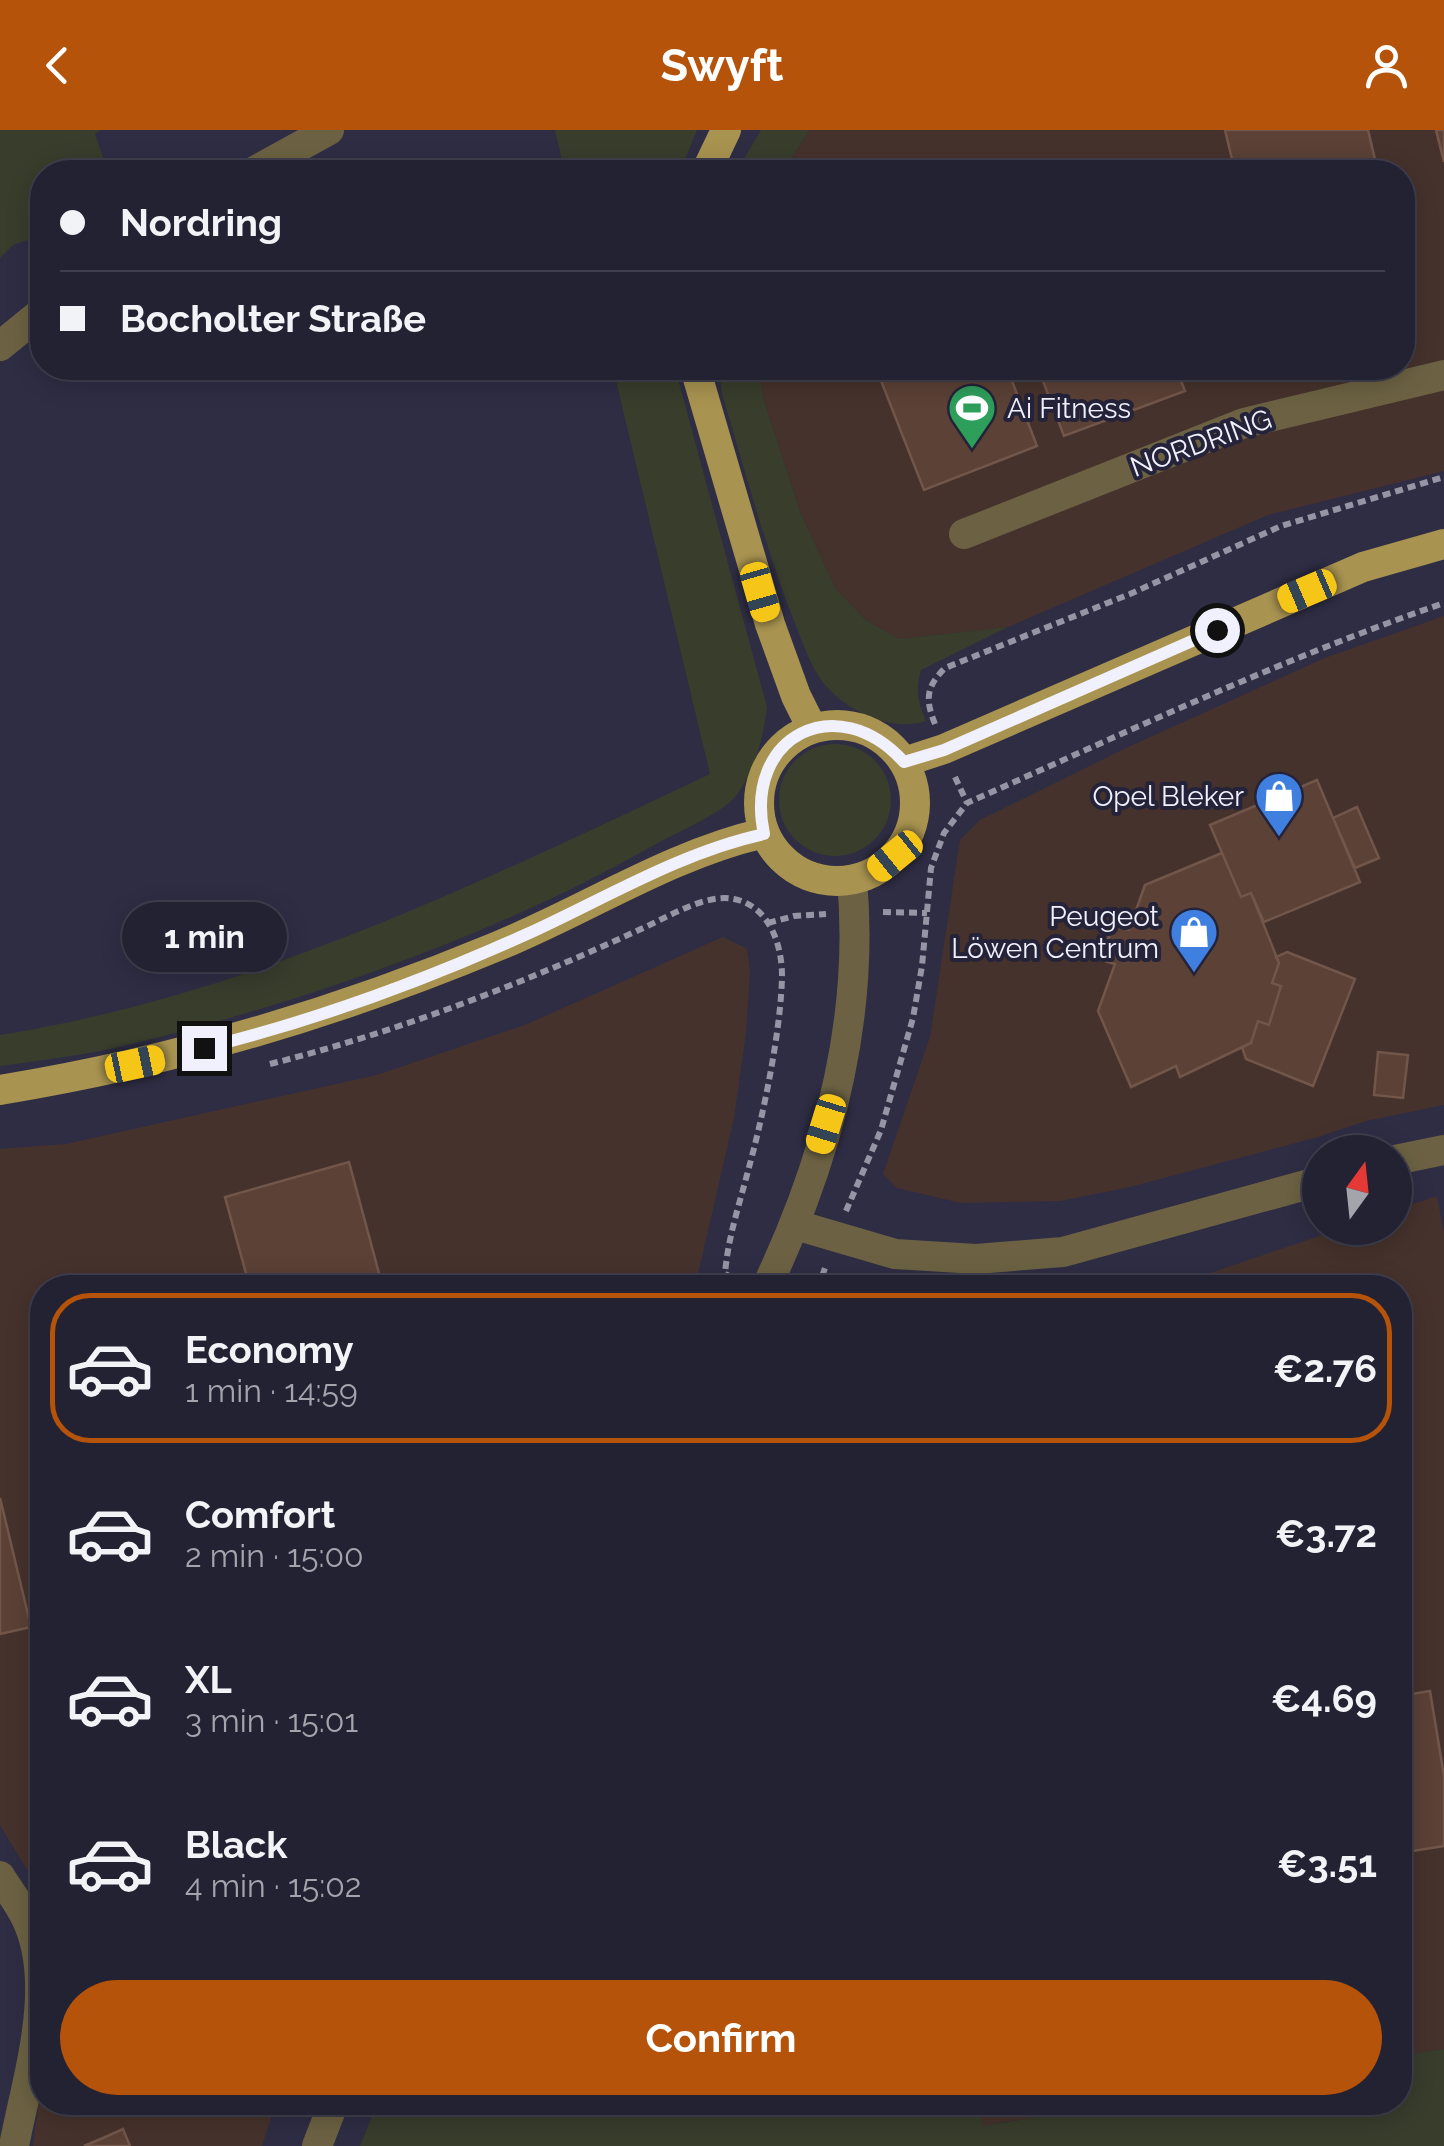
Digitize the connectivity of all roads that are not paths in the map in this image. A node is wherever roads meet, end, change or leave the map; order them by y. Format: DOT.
graph roads {
  1 [pos="329,130"];
  2 [pos="726,130"];
  3 [pos="274,160"];
  4 [pos="712,160"];
  5 [pos="30,322"];
  6 [pos="0,346"];
  7 [pos="1444,374"];
  8 [pos="699,380"];
  9 [pos="964,534"];
  10 [pos="1444,544"];
  11 [pos="812,728"];
  12 [pos="904,762"];
  13 [pos="764,834"];
  14 [pos="852,880"];
  15 [pos="0,1090"];
  16 [pos="1444,1150"];
  17 [pos="1412,1157"];
  18 [pos="1302,1186"];
  19 [pos="796,1225"];
  20 [pos="760,1275"];
  21 [pos="0,1876"];
  22 [pos="30,1910"];
  23 [pos="30,2073"];
  24 [pos="329,2115"];
  25 [pos="14,2146"];
  26 [pos="318,2146"];
  1 -- 3 [label="street"];
  2 -- 4 [label="main road"];
  5 -- 6 [label="street"];
  7 -- 9 [label="street, NORDRING"];
  8 -- 11 [label="main road"];
  10 -- 12 [label="main road"];
  11 -- 12 [label="main road"];
  11 -- 13 [label="main road"];
  12 -- 14 [label="main road"];
  13 -- 14 [label="main road"];
  13 -- 15 [label="main road"];
  14 -- 19 [label="street"];
  16 -- 17 [label="street"];
  18 -- 19 [label="street"];
  19 -- 20 [label="street"];
  21 -- 22 [label="street"];
  23 -- 25 [label="street"];
  24 -- 26 [label="street"];
}
